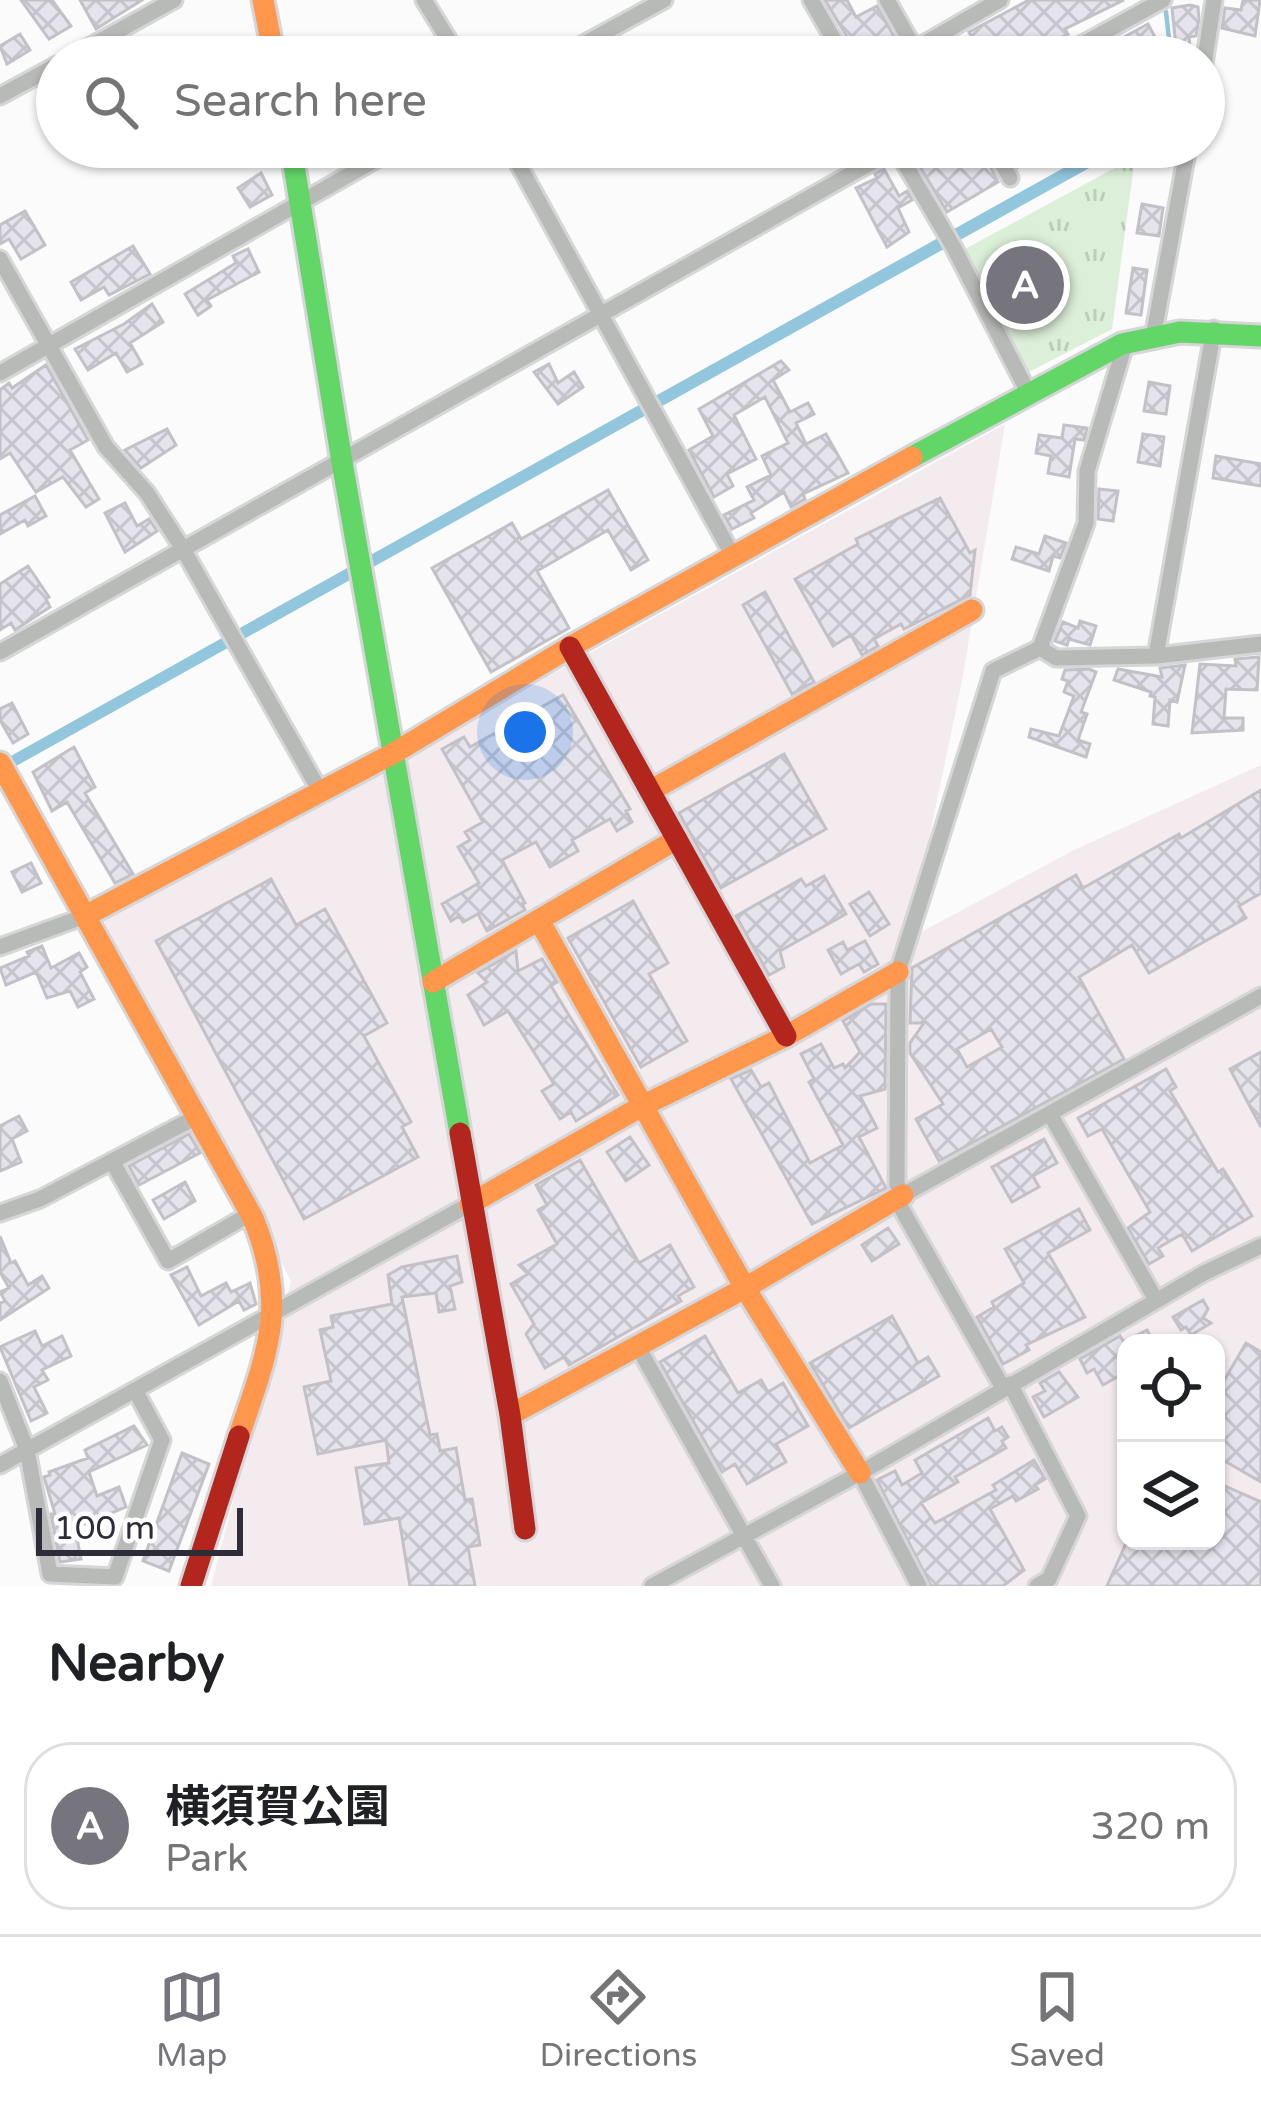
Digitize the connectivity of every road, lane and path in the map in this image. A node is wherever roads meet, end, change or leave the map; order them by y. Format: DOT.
graph roads {
  1 [pos="174,0"];
  2 [pos="263,0"];
  3 [pos="424,0"];
  4 [pos="664,0"];
  5 [pos="811,0"];
  6 [pos="887,0"];
  7 [pos="1000,0"];
  8 [pos="1214,0"];
  9 [pos="1154,2"];
  10 [pos="109,36"];
  11 [pos="270,36"];
  12 [pos="446,36"];
  13 [pos="598,36"];
  14 [pos="832,36"];
  15 [pos="907,36"];
  16 [pos="944,36"];
  17 [pos="1095,36"];
  18 [pos="1208,36"];
  19 [pos="36,76"];
  20 [pos="0,96"];
  21 [pos="295,168"];
  22 [pos="361,168"];
  23 [pos="520,168"];
  24 [pos="862,168"];
  25 [pos="908,168"];
  26 [pos="1005,168"];
  27 [pos="1184,168"];
  28 [pos="1010,178"];
  29 [pos="302,201"];
  30 [pos="0,259"];
  31 [pos="599,318"];
  32 [pos="1214,329"];
  33 [pos="1154,332"];
  34 [pos="1261,336"];
  35 [pos="1126,341"];
  36 [pos="49,346"];
  37 [pos="0,373"];
  38 [pos="1028,392"];
  39 [pos="342,463"];
  40 [pos="183,548"];
  41 [pos="734,558"];
  42 [pos="972,610"];
  43 [pos="1261,644"];
  44 [pos="570,647"];
  45 [pos="1040,647"];
  46 [pos="0,652"];
  47 [pos="1156,656"];
  48 [pos="394,754"];
  49 [pos="4,770"];
  50 [pos="650,791"];
  51 [pos="321,793"];
  52 [pos="677,839"];
  53 [pos="85,916"];
  54 [pos="540,922"];
  55 [pos="0,947"];
  56 [pos="898,972"];
  57 [pos="433,982"];
  58 [pos="1261,996"];
  59 [pos="786,1036"];
  60 [pos="643,1106"];
  61 [pos="1051,1116"];
  62 [pos="196,1117"];
  63 [pos="112,1162"];
  64 [pos="899,1197"];
  65 [pos="470,1204"];
  66 [pos="0,1213"];
  67 [pos="250,1214"];
  68 [pos="1261,1246"];
  69 [pos="746,1288"];
  70 [pos="1156,1300"];
  71 [pos="272,1316"];
  72 [pos="638,1347"];
  73 [pos="0,1381"];
  74 [pos="1006,1386"];
  75 [pos="135,1390"];
  76 [pos="510,1415"];
  77 [pos="27,1450"];
  78 [pos="0,1466"];
  79 [pos="860,1473"];
  80 [pos="525,1529"];
  81 [pos="745,1537"];
  82 [pos="191,1586"];
  83 [pos="652,1586"];
  84 [pos="772,1586"];
  85 [pos="919,1586"];
  86 [pos="1036,1586"];
  1 -- 10 [label="street"];
  2 -- 11 [label="street"];
  3 -- 12 [label="street"];
  4 -- 13 [label="street"];
  5 -- 14 [label="street"];
  6 -- 15 [label="street"];
  7 -- 16 [label="street"];
  8 -- 18 [label="street"];
  9 -- 17 [label="street"];
  19 -- 20 [label="street"];
  21 -- 29 [label="street"];
  22 -- 29 [label="street"];
  23 -- 31 [label="street"];
  24 -- 31 [label="street"];
  25 -- 38 [label="street"];
  26 -- 28 [label="street"];
  27 -- 33 [label="street"];
  29 -- 36 [label="street"];
  29 -- 39 [label="street"];
  30 -- 36 [label="street"];
  31 -- 39 [label="street"];
  31 -- 41 [label="street"];
  32 -- 33 [label="street"];
  32 -- 34 [label="street"];
  32 -- 47 [label="street"];
  33 -- 35 [label="street"];
  35 -- 38 [label="street"];
  35 -- 45 [label="street"];
  36 -- 37 [label="street"];
  36 -- 40 [label="street"];
  38 -- 41 [label="street"];
  39 -- 40 [label="street"];
  39 -- 48 [label="street"];
  40 -- 46 [label="street"];
  40 -- 51 [label="street"];
  41 -- 44 [label="street"];
  42 -- 50 [label="street"];
  43 -- 47 [label="street"];
  44 -- 48 [label="street"];
  44 -- 50 [label="street"];
  45 -- 47 [label="street"];
  45 -- 56 [label="street"];
  48 -- 51 [label="street"];
  48 -- 57 [label="street"];
  49 -- 53 [label="street"];
  50 -- 52 [label="street"];
  51 -- 53 [label="street"];
  52 -- 54 [label="street"];
  52 -- 59 [label="street"];
  53 -- 55 [label="street"];
  53 -- 62 [label="street"];
  54 -- 57 [label="street"];
  54 -- 60 [label="street"];
  56 -- 59 [label="street"];
  56 -- 64 [label="street"];
  57 -- 65 [label="street"];
  58 -- 61 [label="street"];
  59 -- 60 [label="street"];
  60 -- 65 [label="street"];
  60 -- 69 [label="street"];
  61 -- 64 [label="street"];
  61 -- 70 [label="street"];
  62 -- 63 [label="street"];
  62 -- 67 [label="street"];
  63 -- 66 [label="street"];
  63 -- 67 [label="street"];
  64 -- 69 [label="street"];
  64 -- 74 [label="street"];
  65 -- 71 [label="street"];
  65 -- 76 [label="street"];
  67 -- 71 [label="street"];
  68 -- 70 [label="street"];
  69 -- 72 [label="street"];
  69 -- 79 [label="street"];
  70 -- 74 [label="street"];
  71 -- 75 [label="street"];
  71 -- 82 [label="street"];
  72 -- 76 [label="street"];
  72 -- 81 [label="street"];
  73 -- 77 [label="street"];
  74 -- 79 [label="street"];
  74 -- 86 [label="street"];
  75 -- 77 [label="street"];
  75 -- 77 [label="street"];
  76 -- 80 [label="street"];
  77 -- 78 [label="street"];
  79 -- 81 [label="street"];
  79 -- 85 [label="street"];
  81 -- 83 [label="street"];
  81 -- 84 [label="street"];
}
